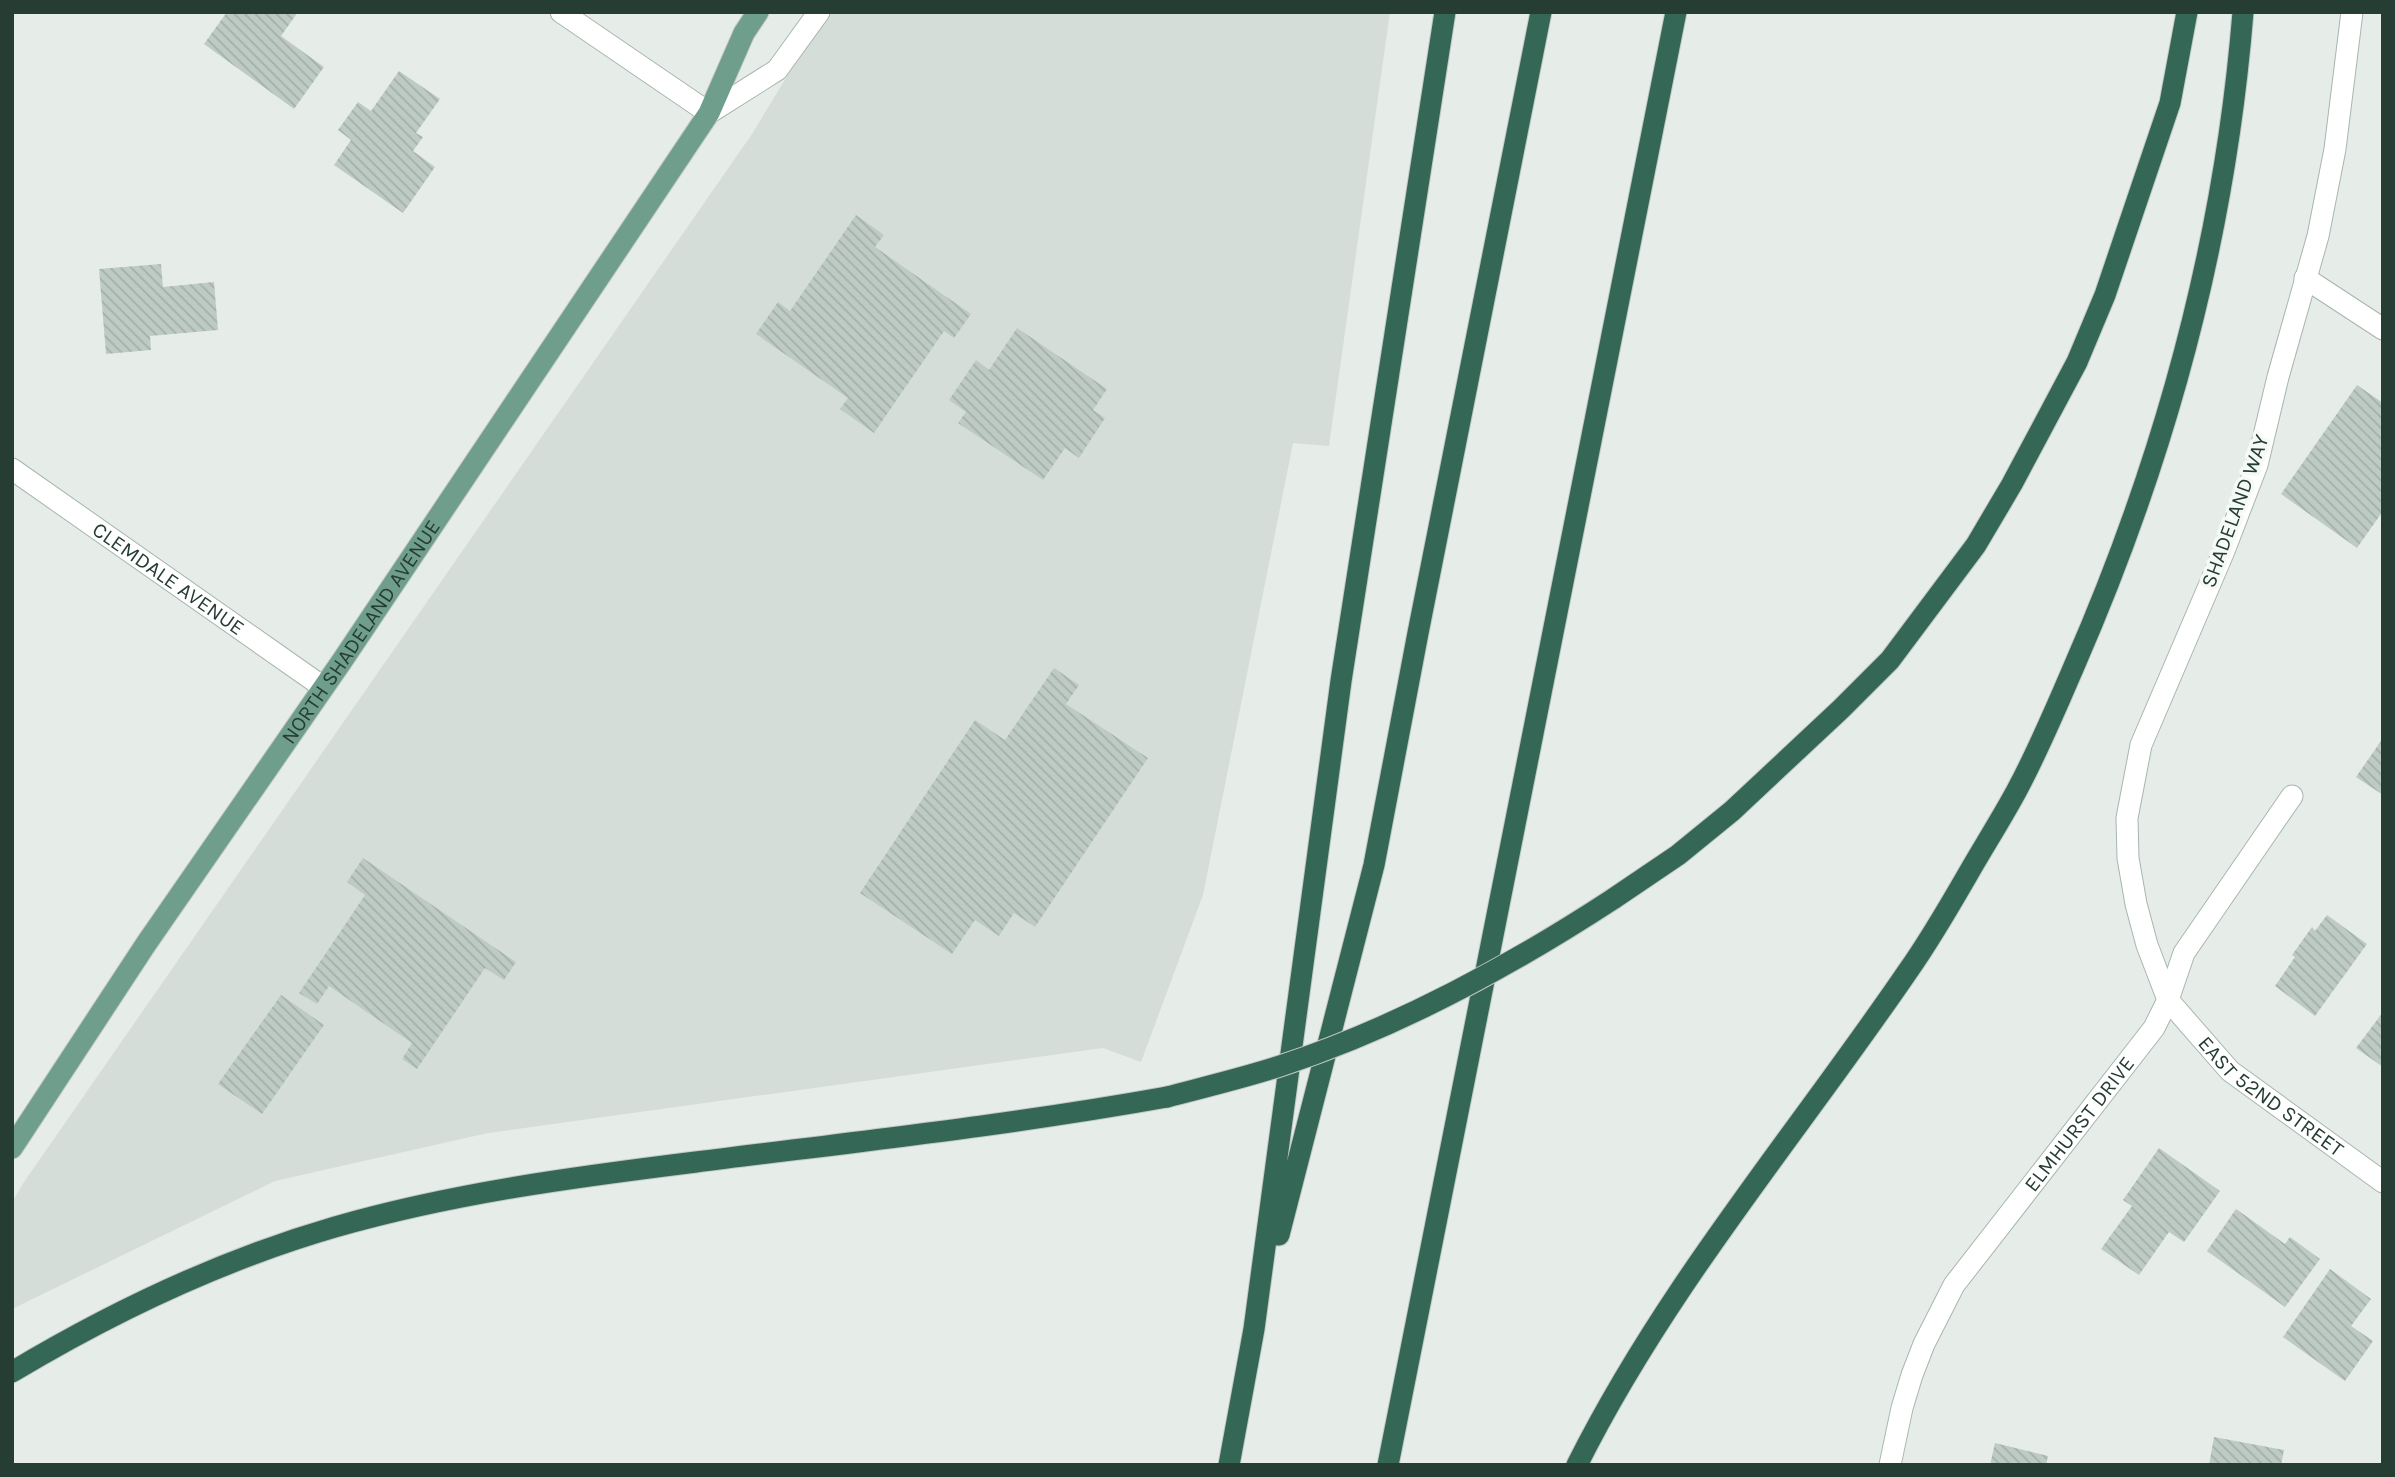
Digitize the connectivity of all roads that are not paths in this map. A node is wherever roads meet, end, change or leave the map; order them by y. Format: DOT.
graph roads {
  1 [pos="561,12"];
  2 [pos="758,12"];
  3 [pos="818,12"];
  4 [pos="1445,12"];
  5 [pos="1541,12"];
  6 [pos="1676,12"];
  7 [pos="2187,12"];
  8 [pos="2243,12"];
  9 [pos="2352,12"];
  10 [pos="709,113"];
  11 [pos="2305,278"];
  12 [pos="2383,328"];
  13 [pos="12,469"];
  14 [pos="323,687"];
  15 [pos="2292,796"];
  16 [pos="2168,1000"];
  17 [pos="12,1148"];
  18 [pos="2383,1182"];
  19 [pos="1254,1329"];
  20 [pos="12,1372"];
  21 [pos="1229,1465"];
  22 [pos="1388,1465"];
  23 [pos="1577,1465"];
  24 [pos="1890,1465"];
  1 -- 10 [label="street"];
  2 -- 10 [label="main road, NORTH SHADELAND AVENUE"];
  3 -- 10 [label="street, NORTH SHADELAND AVENUE"];
  4 -- 19 [label="highway"];
  5 -- 19 [label="highway"];
  6 -- 22 [label="highway"];
  7 -- 20 [label="highway, bridge"];
  8 -- 23 [label="highway"];
  9 -- 11 [label="street, SHADELAND WAY"];
  10 -- 14 [label="main road, NORTH SHADELAND AVENUE"];
  11 -- 12 [label="street"];
  11 -- 16 [label="street, SHADELAND WAY"];
  13 -- 14 [label="street, CLEMDALE AVENUE"];
  14 -- 17 [label="main road, NORTH SHADELAND AVENUE"];
  15 -- 16 [label="street, ELMHURST DRIVE"];
  16 -- 18 [label="street, EAST 52ND STREET"];
  16 -- 24 [label="street, ELMHURST DRIVE"];
  19 -- 21 [label="highway"];
}
